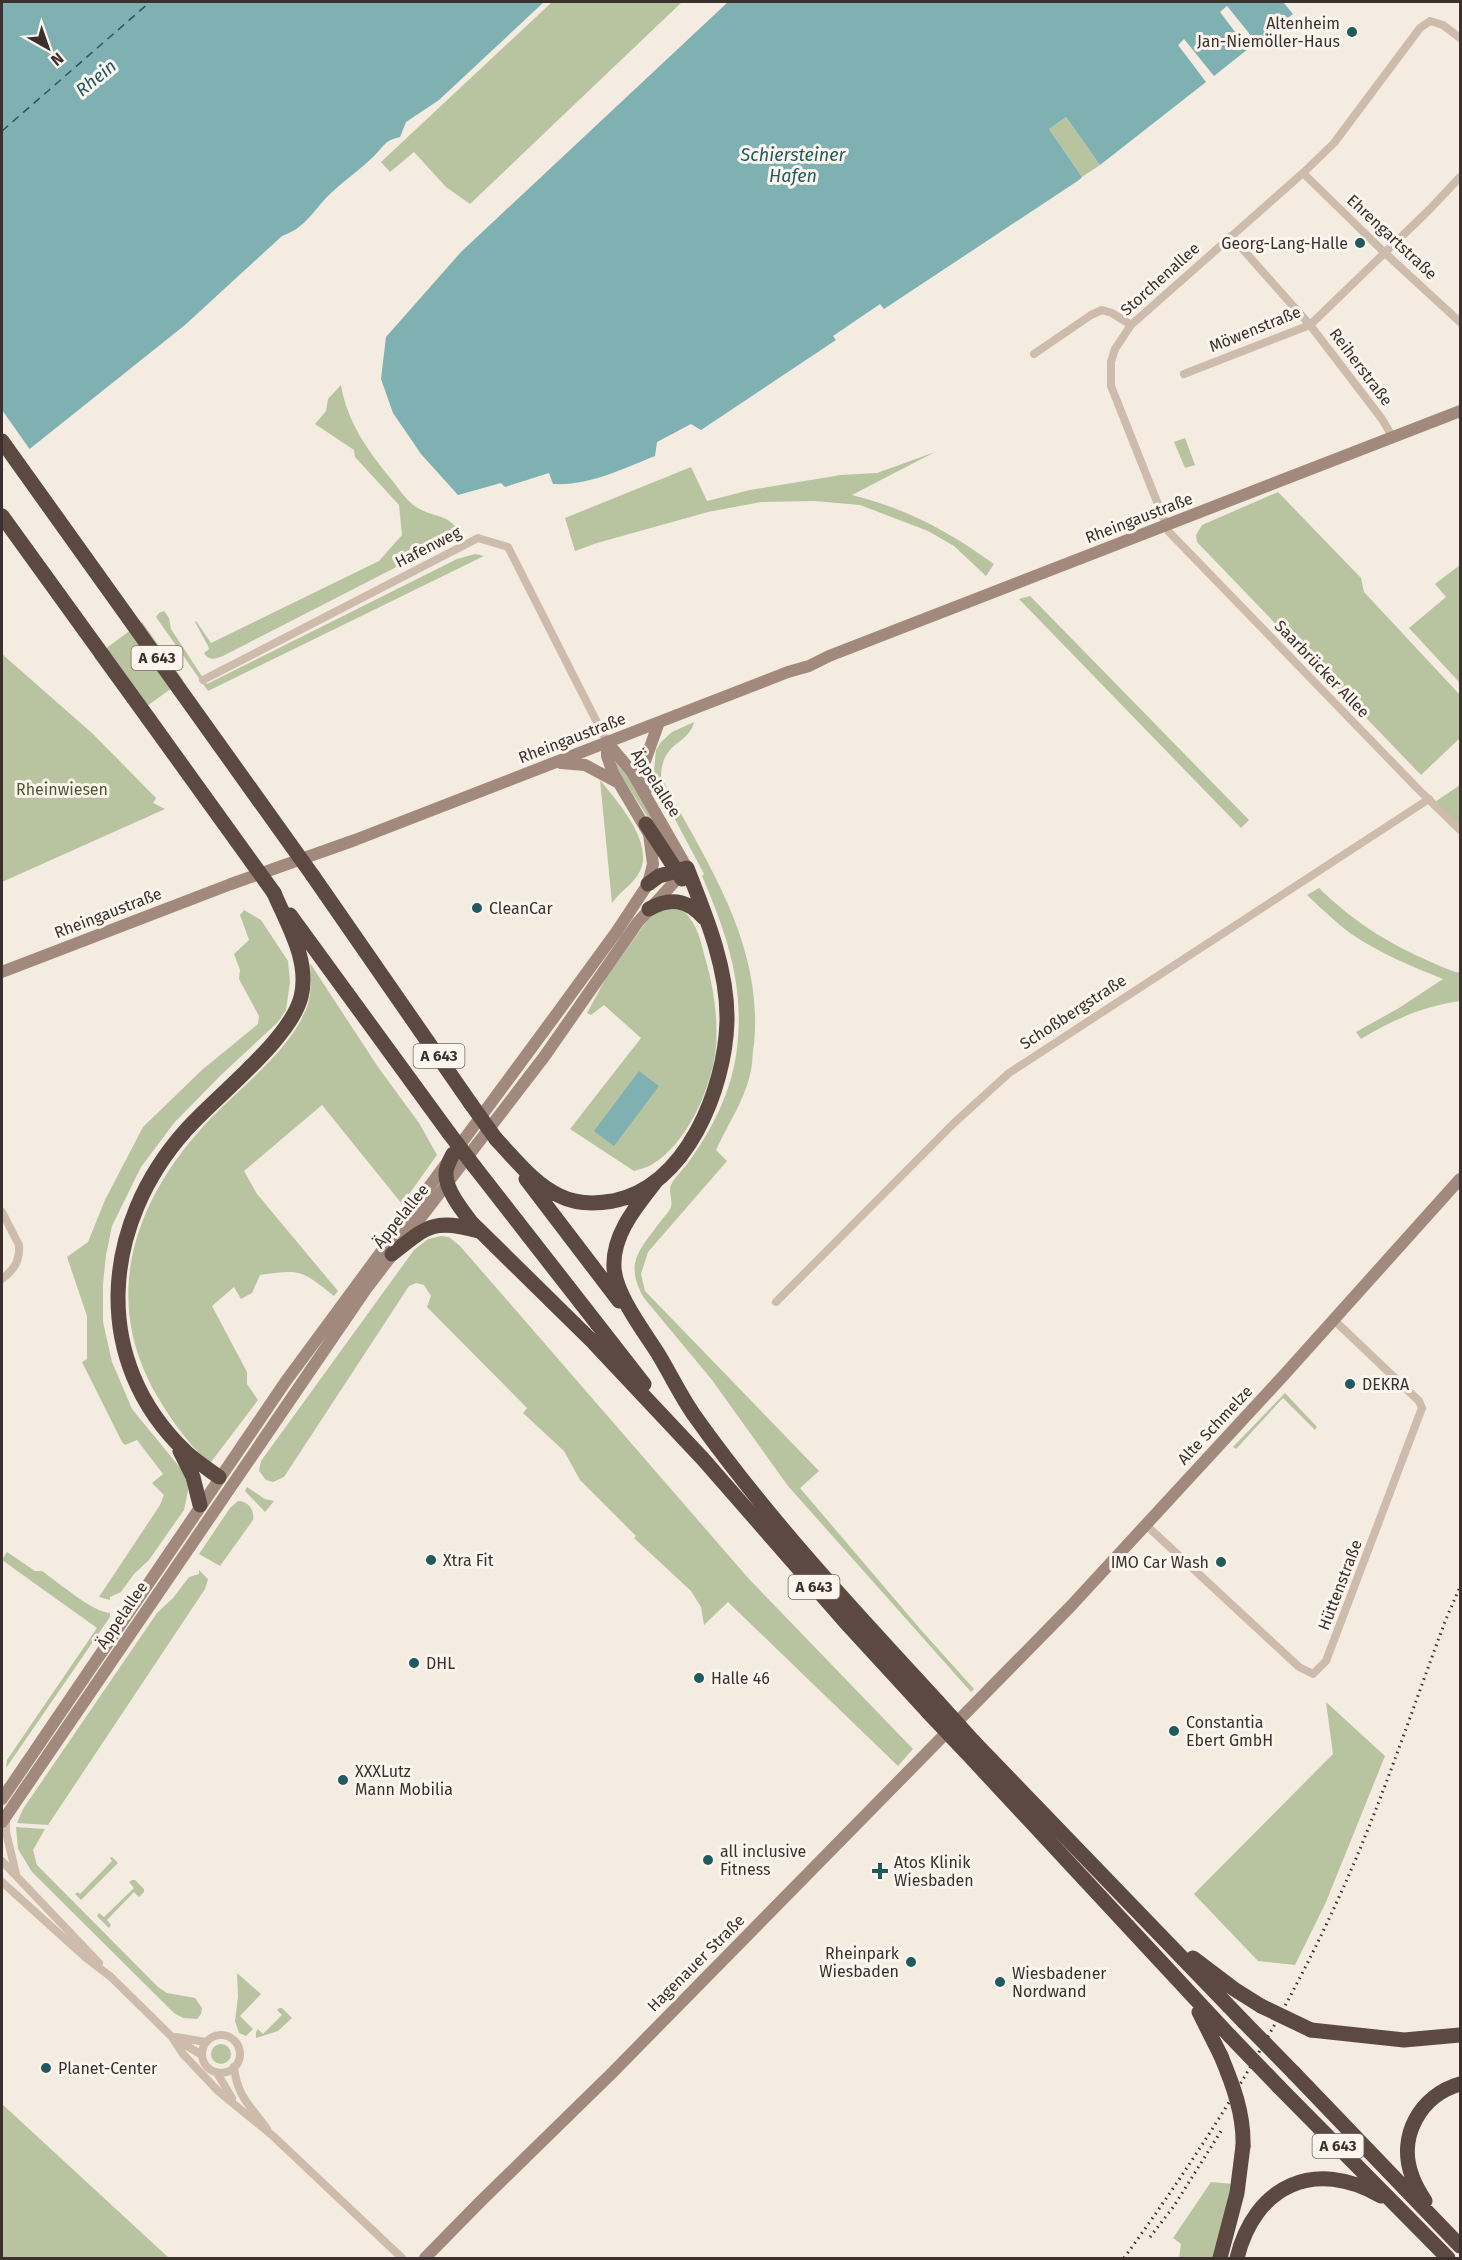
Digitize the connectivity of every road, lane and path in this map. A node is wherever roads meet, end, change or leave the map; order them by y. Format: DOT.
graph roads {
  1 [pos="1461,38"];
  2 [pos="1304,173"];
  3 [pos="1461,177"];
  4 [pos="1231,237"];
  5 [pos="1385,253"];
  6 [pos="1461,322"];
  7 [pos="1131,325"];
  8 [pos="1310,325"];
  9 [pos="1034,354"];
  10 [pos="1184,374"];
  11 [pos="1461,411"];
  12 [pos="1393,438"];
  13 [pos="2,441"];
  14 [pos="2,516"];
  15 [pos="1166,525"];
  16 [pos="202,680"];
  17 [pos="659,722"];
  18 [pos="607,742"];
  19 [pos="551,764"];
  20 [pos="617,783"];
  21 [pos="648,797"];
  22 [pos="1428,800"];
  23 [pos="646,824"];
  24 [pos="1461,830"];
  25 [pos="681,872"];
  26 [pos="648,884"];
  27 [pos="274,893"];
  28 [pos="649,909"];
  29 [pos="706,920"];
  30 [pos="2,972"];
  31 [pos="496,1139"];
  32 [pos="453,1154"];
  33 [pos="1461,1179"];
  34 [pos="657,1180"];
  35 [pos="448,1184"];
  36 [pos="2,1212"];
  37 [pos="479,1231"];
  38 [pos="392,1254"];
  39 [pos="2,1279"];
  40 [pos="776,1302"];
  41 [pos="1334,1320"];
  42 [pos="653,1346"];
  43 [pos="175,1440"];
  44 [pos="703,1460"];
  45 [pos="224,1481"];
  46 [pos="200,1505"];
  47 [pos="1146,1525"];
  48 [pos="989,1688"];
  49 [pos="933,1707"];
  50 [pos="969,1746"];
  51 [pos="2,1799"];
  52 [pos="4,1819"];
  53 [pos="2,1861"];
  54 [pos="16,1874"];
  55 [pos="3,1884"];
  56 [pos="1151,1924"];
  57 [pos="111,1977"];
  58 [pos="1175,1978"];
  59 [pos="1461,2035"];
  60 [pos="172,2037"];
  61 [pos="207,2042"];
  62 [pos="202,2055"];
  63 [pos="234,2067"];
  64 [pos="217,2073"];
  65 [pos="1461,2084"];
  66 [pos="234,2102"];
  67 [pos="273,2136"];
  68 [pos="1396,2205"];
  69 [pos="1435,2220"];
  70 [pos="1461,2246"];
  71 [pos="402,2259"];
  72 [pos="425,2259"];
  73 [pos="1220,2259"];
  74 [pos="1237,2259"];
  75 [pos="1448,2259"];
  1 -- 2 [label="street, Storchenallee"];
  2 -- 4 [label="street, Storchenallee"];
  2 -- 5 [label="street, Ehrengartstraße"];
  3 -- 5 [label="street, Möwenstraße"];
  4 -- 7 [label="street, Storchenallee"];
  4 -- 8 [label="street, Reiherstraße"];
  5 -- 6 [label="street, Ehrengartstraße"];
  5 -- 8 [label="street, Möwenstraße"];
  7 -- 9 [label="street"];
  7 -- 15 [label="street, Storchenallee"];
  8 -- 10 [label="street, Möwenstraße"];
  8 -- 12 [label="street, Reiherstraße"];
  11 -- 12 [label="main road, Rheingaustraße"];
  12 -- 15 [label="main road, Rheingaustraße"];
  13 -- 31 [label="highway, A 643, bridge"];
  14 -- 27 [label="highway, A 643, bridge"];
  15 -- 17 [label="main road, Rheingaustraße"];
  15 -- 22 [label="street, Saarbrücker Allee"];
  16 -- 18 [label="street, Hafenweg"];
  17 -- 18 [label="main road, Rheingaustraße"];
  17 -- 21 [label="main road"];
  18 -- 19 [label="main road, Rheingaustraße"];
  18 -- 20 [label="main road, Äppelallee"];
  18 -- 21 [label="main road, Äppelallee"];
  19 -- 20 [label="main road"];
  19 -- 30 [label="main road, Rheingaustraße"];
  20 -- 23 [label="main road, Äppelallee"];
  21 -- 25 [label="main road, Äppelallee"];
  22 -- 24 [label="street, Saarbrücker Allee"];
  22 -- 40 [label="street, Schoßbergstraße"];
  23 -- 25 [label="highway"];
  23 -- 26 [label="main road, Äppelallee"];
  25 -- 26 [label="highway"];
  25 -- 28 [label="main road, Äppelallee"];
  25 -- 29 [label="highway"];
  26 -- 32 [label="main road, Äppelallee"];
  27 -- 43 [label="highway"];
  27 -- 44 [label="highway, A 643, bridge"];
  28 -- 29 [label="highway"];
  28 -- 35 [label="main road, Äppelallee"];
  29 -- 34 [label="highway"];
  31 -- 34 [label="highway"];
  31 -- 42 [label="highway, A 643"];
  32 -- 35 [label="highway"];
  32 -- 45 [label="main road, Äppelallee"];
  33 -- 41 [label="main road, Alte Schmelze"];
  34 -- 42 [label="highway"];
  35 -- 37 [label="highway"];
  35 -- 38 [label="main road, Äppelallee"];
  36 -- 39 [label="street"];
  37 -- 38 [label="highway"];
  37 -- 44 [label="highway"];
  38 -- 45 [label="main road, Äppelallee"];
  41 -- 47 [label="main road, Alte Schmelze"];
  41 -- 47 [label="street, Hüttenstraße"];
  42 -- 49 [label="highway, A 643"];
  43 -- 45 [label="highway"];
  43 -- 46 [label="highway"];
  44 -- 49 [label="highway, A 643"];
  45 -- 46 [label="main road, Äppelallee"];
  45 -- 52 [label="main road, Äppelallee"];
  46 -- 51 [label="main road, Äppelallee"];
  47 -- 48 [label="main road, Alte Schmelze"];
  48 -- 72 [label="main road, Hagenauer Straße"];
  49 -- 50 [label="highway, A 643, bridge"];
  50 -- 56 [label="highway, A 643"];
  50 -- 58 [label="highway, A 643"];
  52 -- 54 [label="street"];
  53 -- 54 [label="street"];
  54 -- 57 [label="street"];
  55 -- 57 [label="street"];
  56 -- 59 [label="highway, bridge"];
  56 -- 69 [label="highway, A 643, bridge"];
  57 -- 60 [label="street"];
  58 -- 68 [label="highway, A 643, bridge"];
  58 -- 73 [label="highway, bridge"];
  60 -- 61 [label="street"];
  60 -- 62 [label="street"];
  60 -- 66 [label="street"];
  61 -- 62 [label="street"];
  61 -- 63 [label="street"];
  62 -- 64 [label="street"];
  63 -- 64 [label="street"];
  63 -- 67 [label="street"];
  64 -- 66 [label="street"];
  65 -- 69 [label="highway"];
  66 -- 67 [label="street"];
  67 -- 71 [label="street"];
  68 -- 74 [label="highway"];
  68 -- 75 [label="highway, A 643"];
  69 -- 70 [label="highway, A 643"];
}
